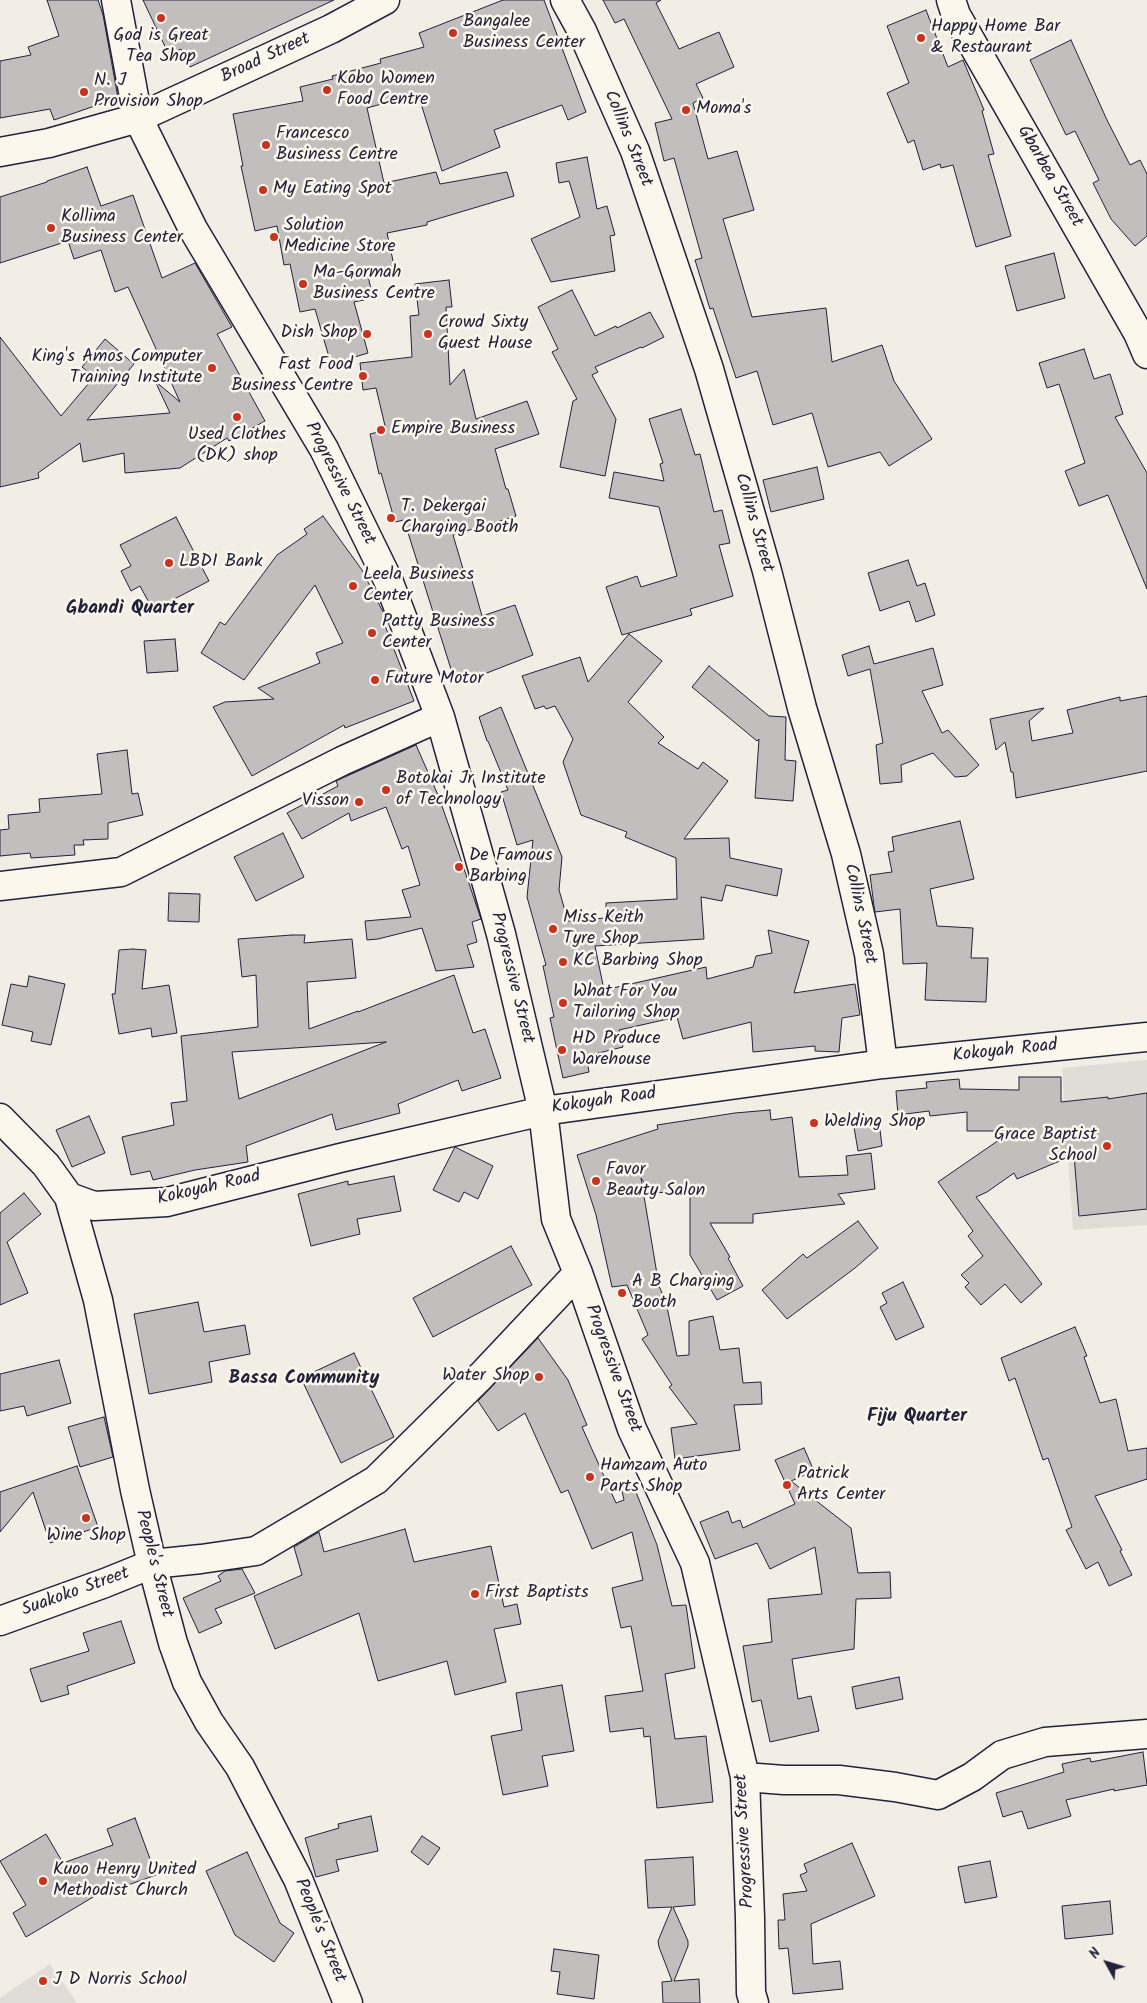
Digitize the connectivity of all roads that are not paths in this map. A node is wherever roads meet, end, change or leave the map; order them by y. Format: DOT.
graph roads {
  1 [pos="116,0"];
  2 [pos="385,0"];
  3 [pos="565,0"];
  4 [pos="951,0"];
  5 [pos="138,118"];
  6 [pos="0,152"];
  7 [pos="1147,354"];
  8 [pos="440,717"];
  9 [pos="0,886"];
  10 [pos="1147,1037"];
  11 [pos="883,1064"];
  12 [pos="543,1110"];
  13 [pos="0,1118"];
  14 [pos="69,1197"];
  15 [pos="578,1273"];
  16 [pos="152,1564"];
  17 [pos="0,1621"];
  18 [pos="1147,1734"];
  19 [pos="745,1777"];
  20 [pos="348,2003"];
  21 [pos="754,2003"];
  1 -- 5 [label="street, Progressive Street"];
  2 -- 5 [label="street, Broad Street"];
  3 -- 11 [label="street, Collins Street"];
  4 -- 7 [label="street, Gbarbea Street"];
  5 -- 6 [label="street, Broad Street"];
  5 -- 8 [label="street, Progressive Street"];
  8 -- 9 [label="street"];
  8 -- 12 [label="street, Progressive Street"];
  10 -- 11 [label="street, Kokoyah Road"];
  11 -- 12 [label="street, Kokoyah Road"];
  12 -- 14 [label="street, Kokoyah Road"];
  12 -- 15 [label="street, Progressive Street"];
  13 -- 14 [label="street, People's Street"];
  14 -- 16 [label="street, People's Street"];
  15 -- 16 [label="street, Suakoko Street"];
  15 -- 19 [label="street, Progressive Street"];
  16 -- 17 [label="street, Suakoko Street"];
  16 -- 20 [label="street, People's Street"];
  18 -- 19 [label="street"];
  19 -- 21 [label="street, Progressive Street"];
}
